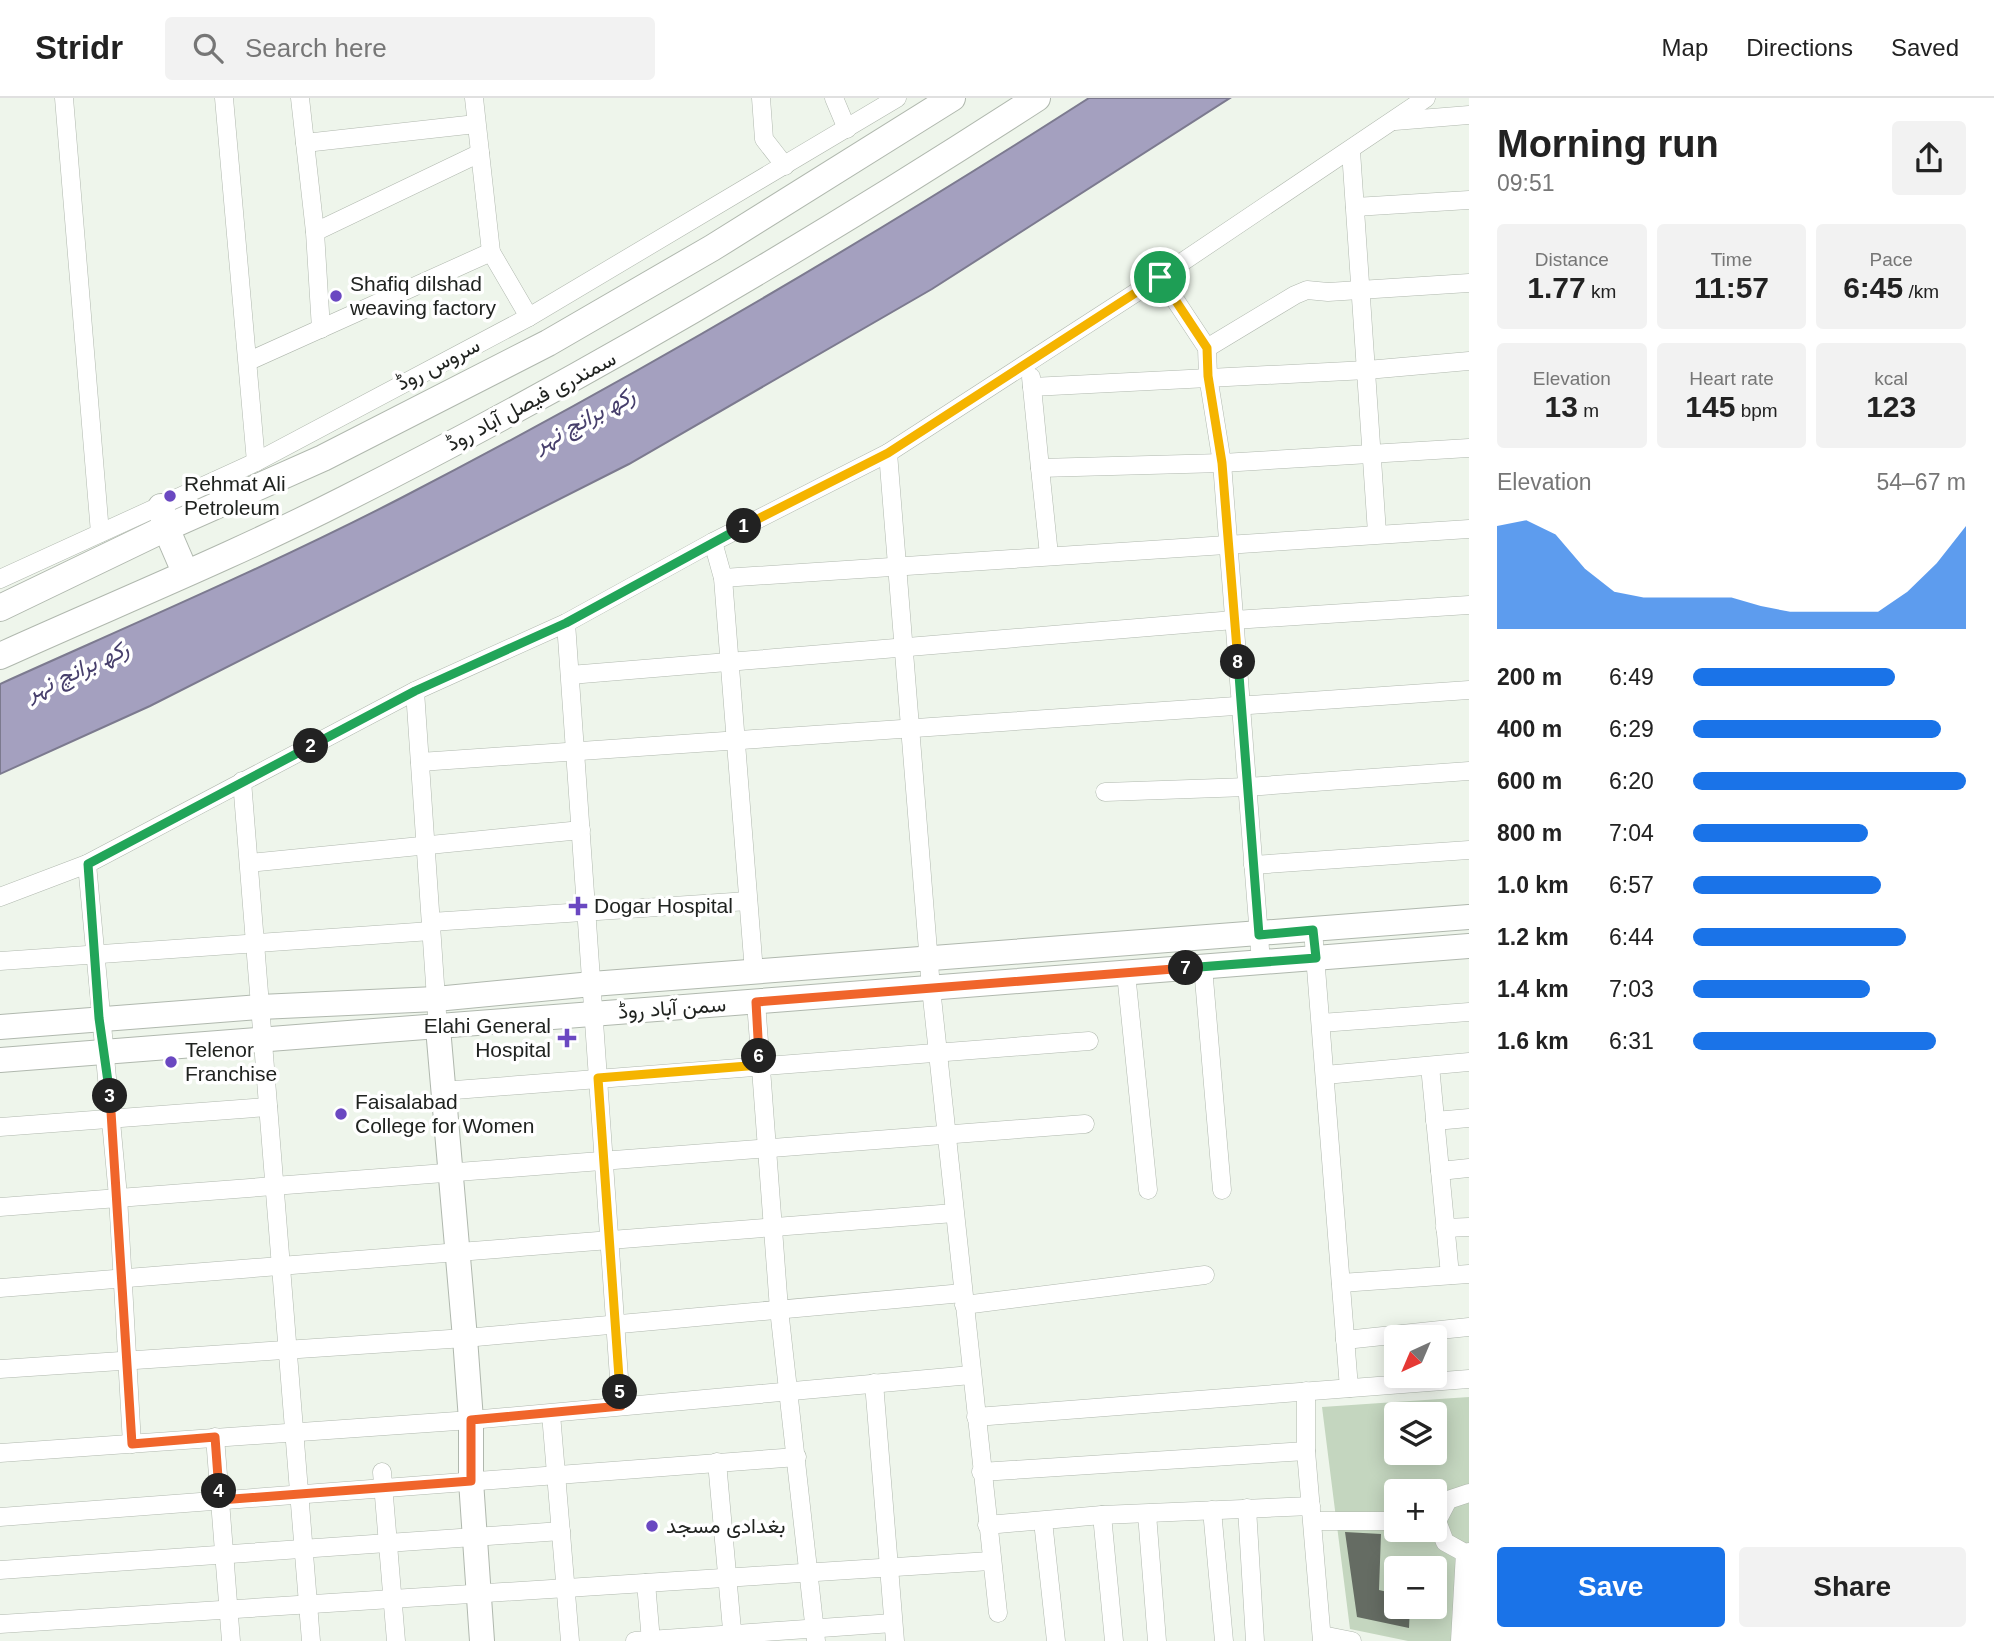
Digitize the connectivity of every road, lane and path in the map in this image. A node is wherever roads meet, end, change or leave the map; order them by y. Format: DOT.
graph roads {
  1 [pos="64,98"];
  2 [pos="224,98"];
  3 [pos="300,98"];
  4 [pos="474,98"];
  5 [pos="761,98"];
  6 [pos="834,98"];
  7 [pos="897,98"];
  8 [pos="1037,98"];
  9 [pos="1426,98"];
  10 [pos="943,101"];
  11 [pos="1469,115"];
  12 [pos="1391,121"];
  13 [pos="476,124"];
  14 [pos="847,129"];
  15 [pos="305,143"];
  16 [pos="1351,151"];
  17 [pos="480,153"];
  18 [pos="786,166"];
  19 [pos="1469,200"];
  20 [pos="1355,206"];
  21 [pos="316,232"];
  22 [pos="491,252"];
  23 [pos="1160,277"];
  24 [pos="1469,283"];
  25 [pos="1360,289"];
  26 [pos="529,317"];
  27 [pos="320,329"];
  28 [pos="1207,348"];
  29 [pos="249,361"];
  30 [pos="1029,361"];
  31 [pos="1469,361"];
  32 [pos="1367,370"];
  33 [pos="1208,376"];
  34 [pos="1032,387"];
  35 [pos="1469,448"];
  36 [pos="1373,452"];
  37 [pos="888,453"];
  38 [pos="256,462"];
  39 [pos="1222,463"];
  40 [pos="1040,468"];
  41 [pos="163,518"];
  42 [pos="1469,529"];
  43 [pos="100,533"];
  44 [pos="1377,533"];
  45 [pos="713,542"];
  46 [pos="1228,544"];
  47 [pos="1049,555"];
  48 [pos="896,565"];
  49 [pos="185,572"];
  50 [pos="723,578"];
  51 [pos="0,579"];
  52 [pos="1469,606"];
  53 [pos="0,608"];
  54 [pos="1234,620"];
  55 [pos="566,623"];
  56 [pos="903,648"];
  57 [pos="0,656"];
  58 [pos="729,661"];
  59 [pos="570,675"];
  60 [pos="1469,690"];
  61 [pos="415,691"];
  62 [pos="1241,706"];
  63 [pos="910,730"];
  64 [pos="735,741"];
  65 [pos="575,750"];
  66 [pos="420,762"];
  67 [pos="1469,771"];
  68 [pos="242,781"];
  69 [pos="1247,787"];
  70 [pos="1105,792"];
  71 [pos="581,830"];
  72 [pos="426,846"];
  73 [pos="1469,850"];
  74 [pos="249,863"];
  75 [pos="88,864"];
  76 [pos="1253,864"];
  77 [pos="0,897"];
  78 [pos="748,901"];
  79 [pos="587,913"];
  80 [pos="1469,918"];
  81 [pos="431,927"];
  82 [pos="1313,930"];
  83 [pos="1259,935"];
  84 [pos="255,943"];
  85 [pos="1469,947"];
  86 [pos="94,955"];
  87 [pos="929,958"];
  88 [pos="1316,958"];
  89 [pos="0,961"];
  90 [pos="1261,962"];
  91 [pos="1203,967"];
  92 [pos="754,972"];
  93 [pos="1126,973"];
  94 [pos="592,984"];
  95 [pos="931,988"];
  96 [pos="436,999"];
  97 [pos="756,1002"];
  98 [pos="260,1007"];
  99 [pos="1469,1012"];
  100 [pos="593,1014"];
  101 [pos="99,1018"];
  102 [pos="1321,1023"];
  103 [pos="0,1027"];
  104 [pos="438,1028"];
  105 [pos="263,1039"];
  106 [pos="1089,1041"];
  107 [pos="106,1052"];
  108 [pos="938,1052"];
  109 [pos="0,1060"];
  110 [pos="1469,1062"];
  111 [pos="760,1065"];
  112 [pos="1430,1066"];
  113 [pos="1325,1075"];
  114 [pos="598,1078"];
  115 [pos="442,1091"];
  116 [pos="268,1107"];
  117 [pos="111,1117"];
  118 [pos="1469,1118"];
  119 [pos="1435,1121"];
  120 [pos="1084,1124"];
  121 [pos="0,1127"];
  122 [pos="946,1134"];
  123 [pos="767,1148"];
  124 [pos="604,1161"];
  125 [pos="1469,1168"];
  126 [pos="1440,1171"];
  127 [pos="451,1172"];
  128 [pos="275,1186"];
  129 [pos="1149,1190"];
  130 [pos="1222,1190"];
  131 [pos="118,1196"];
  132 [pos="0,1207"];
  133 [pos="954,1213"];
  134 [pos="775,1227"];
  135 [pos="1469,1227"];
  136 [pos="1445,1228"];
  137 [pos="609,1240"];
  138 [pos="458,1252"];
  139 [pos="281,1266"];
  140 [pos="1469,1274"];
  141 [pos="1205,1275"];
  142 [pos="1450,1275"];
  143 [pos="124,1277"];
  144 [pos="1341,1283"];
  145 [pos="0,1288"];
  146 [pos="963,1299"];
  147 [pos="779,1309"];
  148 [pos="615,1325"];
  149 [pos="1469,1328"];
  150 [pos="465,1338"];
  151 [pos="1345,1340"];
  152 [pos="288,1351"];
  153 [pos="126,1361"];
  154 [pos="0,1369"];
  155 [pos="971,1375"];
  156 [pos="1469,1379"];
  157 [pos="874,1382"];
  158 [pos="1349,1388"];
  159 [pos="1306,1391"];
  160 [pos="789,1392"];
  161 [pos="621,1406"];
  162 [pos="551,1414"];
  163 [pos="976,1417"];
  164 [pos="471,1420"];
  165 [pos="295,1434"];
  166 [pos="215,1437"];
  167 [pos="132,1444"];
  168 [pos="1306,1451"];
  169 [pos="0,1453"];
  170 [pos="797,1457"];
  171 [pos="717,1462"];
  172 [pos="981,1472"];
  173 [pos="556,1475"];
  174 [pos="383,1480"];
  175 [pos="471,1481"];
  176 [pos="1469,1493"];
  177 [pos="299,1494"];
  178 [pos="220,1500"];
  179 [pos="1447,1502"];
  180 [pos="1247,1508"];
  181 [pos="1213,1510"];
  182 [pos="1312,1513"];
  183 [pos="1147,1514"];
  184 [pos="1102,1515"];
  185 [pos="0,1517"];
  186 [pos="1384,1520"];
  187 [pos="1043,1521"];
  188 [pos="987,1525"];
  189 [pos="561,1531"];
  190 [pos="474,1537"];
  191 [pos="1445,1542"];
  192 [pos="388,1543"];
  193 [pos="304,1549"];
  194 [pos="1467,1552"];
  195 [pos="224,1555"];
  196 [pos="990,1561"];
  197 [pos="888,1565"];
  198 [pos="0,1570"];
  199 [pos="810,1572"];
  200 [pos="727,1576"];
  201 [pos="646,1583"];
  202 [pos="566,1589"];
  203 [pos="479,1594"];
  204 [pos="392,1599"];
  205 [pos="308,1605"];
  206 [pos="228,1608"];
  207 [pos="998,1613"];
  208 [pos="0,1624"];
  209 [pos="894,1632"];
  210 [pos="815,1634"];
  211 [pos="732,1637"];
  212 [pos="1322,1638"];
  213 [pos="231,1641"];
  214 [pos="311,1641"];
  215 [pos="396,1641"];
  216 [pos="482,1641"];
  217 [pos="570,1641"];
  218 [pos="645,1641"];
  219 [pos="1056,1641"];
  220 [pos="1114,1641"];
  221 [pos="1157,1641"];
  222 [pos="1224,1641"];
  223 [pos="1255,1641"];
  224 [pos="1352,1641"];
  225 [pos="1460,1641"];
  1 -- 43 [label="street"];
  2 -- 29 [label="street"];
  3 -- 15 [label="street"];
  4 -- 13 [label="street"];
  5 -- 18 [label="street"];
  6 -- 14 [label="street"];
  7 -- 14 [label="street, سروس روڈ"];
  8 -- 49 [label="main road, سمندری فیصل آباد روڈ"];
  9 -- 12 [label="street"];
  10 -- 41 [label="main road, سمندری فیصل آباد روڈ"];
  11 -- 12 [label="street"];
  12 -- 16 [label="street"];
  13 -- 15 [label="street"];
  13 -- 17 [label="street"];
  14 -- 18 [label="street, سروس روڈ"];
  15 -- 21 [label="street"];
  16 -- 20 [label="street"];
  16 -- 23 [label="street"];
  17 -- 21 [label="street"];
  17 -- 22 [label="street"];
  18 -- 26 [label="street, سروس روڈ"];
  19 -- 20 [label="street"];
  20 -- 25 [label="street"];
  21 -- 27 [label="street"];
  22 -- 26 [label="street"];
  22 -- 27 [label="street"];
  23 -- 28 [label="street"];
  23 -- 30 [label="street"];
  24 -- 25 [label="street"];
  25 -- 28 [label="street"];
  25 -- 32 [label="street"];
  26 -- 38 [label="street, سروس روڈ"];
  27 -- 29 [label="street"];
  28 -- 33 [label="street"];
  29 -- 38 [label="street"];
  30 -- 34 [label="street"];
  30 -- 37 [label="street"];
  31 -- 32 [label="street"];
  32 -- 33 [label="street"];
  32 -- 36 [label="street"];
  33 -- 34 [label="street"];
  33 -- 39 [label="street"];
  34 -- 40 [label="street"];
  35 -- 36 [label="street"];
  36 -- 39 [label="street"];
  36 -- 44 [label="street"];
  37 -- 45 [label="street"];
  37 -- 48 [label="street"];
  38 -- 41 [label="street, سروس روڈ"];
  39 -- 40 [label="street"];
  39 -- 46 [label="street"];
  40 -- 47 [label="street"];
  41 -- 43 [label="street, سروس روڈ"];
  41 -- 49 [label="main road"];
  41 -- 53 [label="main road, سمندری فیصل آباد روڈ"];
  42 -- 44 [label="street"];
  43 -- 51 [label="street, سروس روڈ"];
  44 -- 46 [label="street"];
  45 -- 50 [label="street"];
  45 -- 55 [label="street"];
  46 -- 47 [label="street"];
  46 -- 54 [label="street"];
  47 -- 48 [label="street"];
  48 -- 50 [label="street"];
  48 -- 56 [label="street"];
  49 -- 57 [label="main road, سمندری فیصل آباد روڈ"];
  50 -- 58 [label="street"];
  52 -- 54 [label="street"];
  54 -- 56 [label="street"];
  54 -- 62 [label="street"];
  55 -- 59 [label="street"];
  55 -- 61 [label="street"];
  56 -- 58 [label="street"];
  56 -- 63 [label="street"];
  58 -- 59 [label="street"];
  58 -- 64 [label="street"];
  59 -- 65 [label="street"];
  60 -- 62 [label="street"];
  61 -- 66 [label="street"];
  61 -- 68 [label="street"];
  62 -- 63 [label="street"];
  62 -- 69 [label="street"];
  63 -- 64 [label="street"];
  63 -- 87 [label="street"];
  64 -- 65 [label="street"];
  64 -- 78 [label="street"];
  65 -- 66 [label="street"];
  65 -- 71 [label="street"];
  66 -- 72 [label="street"];
  67 -- 69 [label="street"];
  68 -- 74 [label="street"];
  68 -- 75 [label="street"];
  69 -- 70 [label="street"];
  69 -- 76 [label="street"];
  71 -- 72 [label="street"];
  71 -- 79 [label="street"];
  72 -- 74 [label="street"];
  72 -- 81 [label="street"];
  73 -- 76 [label="street"];
  74 -- 84 [label="street"];
  75 -- 77 [label="street"];
  75 -- 86 [label="street"];
  76 -- 83 [label="street"];
  78 -- 79 [label="street"];
  78 -- 92 [label="street"];
  79 -- 81 [label="street"];
  79 -- 94 [label="street"];
  80 -- 82 [label="street, سمن آباد روڈ"];
  81 -- 84 [label="street"];
  81 -- 96 [label="street"];
  82 -- 83 [label="street, سمن آباد روڈ"];
  82 -- 88 [label="street"];
  83 -- 87 [label="street, سمن آباد روڈ"];
  83 -- 90 [label="street"];
  84 -- 86 [label="street"];
  84 -- 98 [label="street"];
  85 -- 88 [label="street, سمن آباد روڈ"];
  86 -- 89 [label="street"];
  86 -- 101 [label="street"];
  87 -- 92 [label="street, سمن آباد روڈ"];
  87 -- 95 [label="street"];
  88 -- 90 [label="street, سمن آباد روڈ"];
  88 -- 102 [label="street"];
  90 -- 91 [label="street, سمن آباد روڈ"];
  91 -- 93 [label="street, سمن آباد روڈ"];
  91 -- 130 [label="street"];
  92 -- 94 [label="street, سمن آباد روڈ"];
  93 -- 95 [label="street, سمن آباد روڈ"];
  93 -- 129 [label="street"];
  94 -- 96 [label="street, سمن آباد روڈ"];
  94 -- 100 [label="street"];
  95 -- 97 [label="street, سمن آباد روڈ"];
  95 -- 108 [label="street"];
  96 -- 98 [label="street, سمن آباد روڈ"];
  96 -- 104 [label="street"];
  97 -- 100 [label="street, سمن آباد روڈ"];
  97 -- 111 [label="street"];
  98 -- 101 [label="street, سمن آباد روڈ"];
  98 -- 105 [label="street"];
  99 -- 102 [label="street"];
  100 -- 104 [label="street, سمن آباد روڈ"];
  100 -- 114 [label="street"];
  101 -- 103 [label="street, سمن آباد روڈ"];
  101 -- 107 [label="street"];
  102 -- 113 [label="street"];
  104 -- 105 [label="street, سمن آباد روڈ"];
  104 -- 115 [label="street"];
  105 -- 107 [label="street, سمن آباد روڈ"];
  105 -- 116 [label="street"];
  106 -- 108 [label="street"];
  107 -- 109 [label="street, سمن آباد روڈ"];
  107 -- 117 [label="street"];
  108 -- 111 [label="street"];
  108 -- 122 [label="street"];
  110 -- 112 [label="street"];
  111 -- 114 [label="street"];
  111 -- 123 [label="street"];
  112 -- 113 [label="street"];
  112 -- 119 [label="street"];
  113 -- 144 [label="street"];
  114 -- 115 [label="street"];
  114 -- 124 [label="street"];
  115 -- 127 [label="street"];
  116 -- 117 [label="street"];
  116 -- 128 [label="street"];
  117 -- 121 [label="street"];
  117 -- 131 [label="street"];
  118 -- 119 [label="street"];
  119 -- 126 [label="street"];
  120 -- 122 [label="street"];
  122 -- 123 [label="street"];
  122 -- 133 [label="street"];
  123 -- 124 [label="street"];
  123 -- 134 [label="street"];
  124 -- 127 [label="street"];
  124 -- 137 [label="street"];
  125 -- 126 [label="street"];
  126 -- 136 [label="street"];
  127 -- 128 [label="street"];
  127 -- 138 [label="street"];
  128 -- 131 [label="street"];
  128 -- 139 [label="street"];
  131 -- 132 [label="street"];
  131 -- 143 [label="street"];
  133 -- 134 [label="street"];
  133 -- 146 [label="street"];
  134 -- 137 [label="street"];
  134 -- 147 [label="street"];
  135 -- 136 [label="street"];
  136 -- 142 [label="street"];
  137 -- 138 [label="street"];
  137 -- 148 [label="street"];
  138 -- 139 [label="street"];
  138 -- 150 [label="street"];
  139 -- 143 [label="street"];
  139 -- 152 [label="street"];
  140 -- 142 [label="street"];
  141 -- 146 [label="street"];
  142 -- 144 [label="street"];
  143 -- 145 [label="street"];
  143 -- 153 [label="street"];
  144 -- 151 [label="street"];
  146 -- 147 [label="street"];
  146 -- 155 [label="street"];
  147 -- 148 [label="street"];
  147 -- 160 [label="street"];
  148 -- 150 [label="street"];
  148 -- 161 [label="street"];
  149 -- 151 [label="street"];
  150 -- 152 [label="street"];
  150 -- 164 [label="street"];
  151 -- 158 [label="street"];
  152 -- 153 [label="street"];
  152 -- 165 [label="street"];
  153 -- 154 [label="street"];
  153 -- 167 [label="street"];
  155 -- 157 [label="street"];
  155 -- 163 [label="street"];
  156 -- 158 [label="street"];
  157 -- 160 [label="street"];
  157 -- 197 [label="street"];
  158 -- 159 [label="street"];
  159 -- 163 [label="street"];
  159 -- 168 [label="street"];
  160 -- 161 [label="street"];
  160 -- 170 [label="street"];
  161 -- 162 [label="street"];
  162 -- 164 [label="street"];
  162 -- 173 [label="street"];
  163 -- 172 [label="street"];
  164 -- 165 [label="street"];
  164 -- 175 [label="street"];
  165 -- 166 [label="street"];
  165 -- 177 [label="street"];
  166 -- 167 [label="street"];
  166 -- 178 [label="street"];
  167 -- 169 [label="street"];
  168 -- 172 [label="street"];
  168 -- 182 [label="street"];
  170 -- 171 [label="street"];
  170 -- 199 [label="street"];
  171 -- 173 [label="street"];
  171 -- 200 [label="street"];
  172 -- 188 [label="street"];
  173 -- 175 [label="street"];
  173 -- 189 [label="street"];
  174 -- 175 [label="street"];
  174 -- 177 [label="street"];
  174 -- 192 [label="street"];
  175 -- 190 [label="street"];
  176 -- 179 [label="street"];
  177 -- 178 [label="street"];
  177 -- 193 [label="street"];
  178 -- 185 [label="street"];
  178 -- 195 [label="street"];
  180 -- 181 [label="street"];
  180 -- 182 [label="street"];
  180 -- 223 [label="street"];
  181 -- 183 [label="street"];
  181 -- 222 [label="street"];
  182 -- 186 [label="street"];
  182 -- 212 [label="street"];
  183 -- 184 [label="street"];
  183 -- 221 [label="street"];
  184 -- 187 [label="street"];
  184 -- 220 [label="street"];
  187 -- 188 [label="street"];
  187 -- 219 [label="street"];
  188 -- 196 [label="street"];
  189 -- 190 [label="street"];
  189 -- 202 [label="street"];
  190 -- 192 [label="street"];
  190 -- 203 [label="street"];
  191 -- 194 [label="street"];
  192 -- 193 [label="street"];
  192 -- 204 [label="street"];
  193 -- 195 [label="street"];
  193 -- 205 [label="street"];
  194 -- 225 [label="street"];
  195 -- 198 [label="street"];
  195 -- 206 [label="street"];
  196 -- 197 [label="street"];
  196 -- 207 [label="street"];
  197 -- 199 [label="street"];
  197 -- 209 [label="street"];
  199 -- 200 [label="street"];
  199 -- 210 [label="street"];
  200 -- 201 [label="street"];
  200 -- 211 [label="street"];
  201 -- 202 [label="street"];
  201 -- 218 [label="street"];
  202 -- 203 [label="street"];
  202 -- 217 [label="street"];
  203 -- 204 [label="street"];
  203 -- 216 [label="street"];
  204 -- 205 [label="street"];
  204 -- 215 [label="street"];
  205 -- 206 [label="street"];
  205 -- 214 [label="street"];
  206 -- 208 [label="street"];
  206 -- 213 [label="street"];
  209 -- 210 [label="street"];
  210 -- 211 [label="street"];
  211 -- 218 [label="street"];
  212 -- 224 [label="street"];
}
